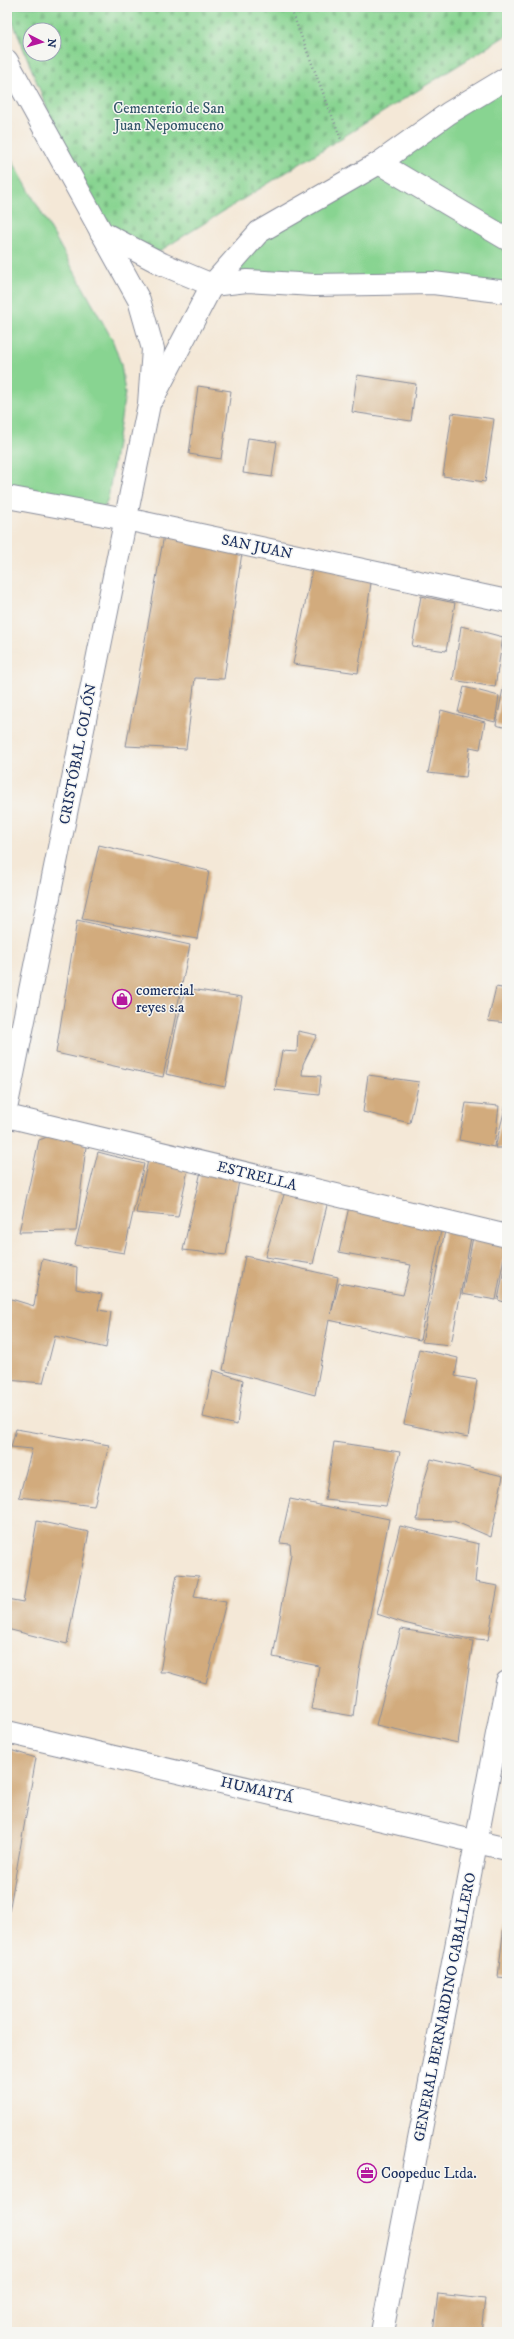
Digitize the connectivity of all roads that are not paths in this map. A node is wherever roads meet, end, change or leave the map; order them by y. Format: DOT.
graph roads {
  1 [pos="7,61"];
  2 [pos="507,78"];
  3 [pos="379,163"];
  4 [pos="101,232"];
  5 [pos="507,238"];
  6 [pos="212,286"];
  7 [pos="507,292"];
  8 [pos="149,404"];
  9 [pos="7,497"];
  10 [pos="126,518"];
  11 [pos="507,601"];
  12 [pos="7,1104"];
  13 [pos="7,1116"];
  14 [pos="507,1236"];
  15 [pos="507,1682"];
  16 [pos="7,1732"];
  17 [pos="477,1842"];
  18 [pos="507,1849"];
  19 [pos="382,2332"];
  1 -- 4 [label="street"];
  2 -- 3 [label="street"];
  3 -- 5 [label="street"];
  3 -- 6 [label="street"];
  4 -- 6 [label="street"];
  4 -- 8 [label="street"];
  6 -- 7 [label="street"];
  6 -- 8 [label="street"];
  8 -- 10 [label="street, CRISTÓBAL COLÓN"];
  9 -- 10 [label="street, SAN JUAN"];
  10 -- 11 [label="street, SAN JUAN"];
  10 -- 12 [label="street, CRISTÓBAL COLÓN"];
  13 -- 14 [label="street, ESTRELLA"];
  15 -- 17 [label="street, GENERAL BERNARDINO CABALLERO"];
  16 -- 17 [label="street, HUMAITÁ"];
  17 -- 18 [label="street, HUMAITÁ"];
  17 -- 19 [label="street, GENERAL BERNARDINO CABALLERO"];
}
